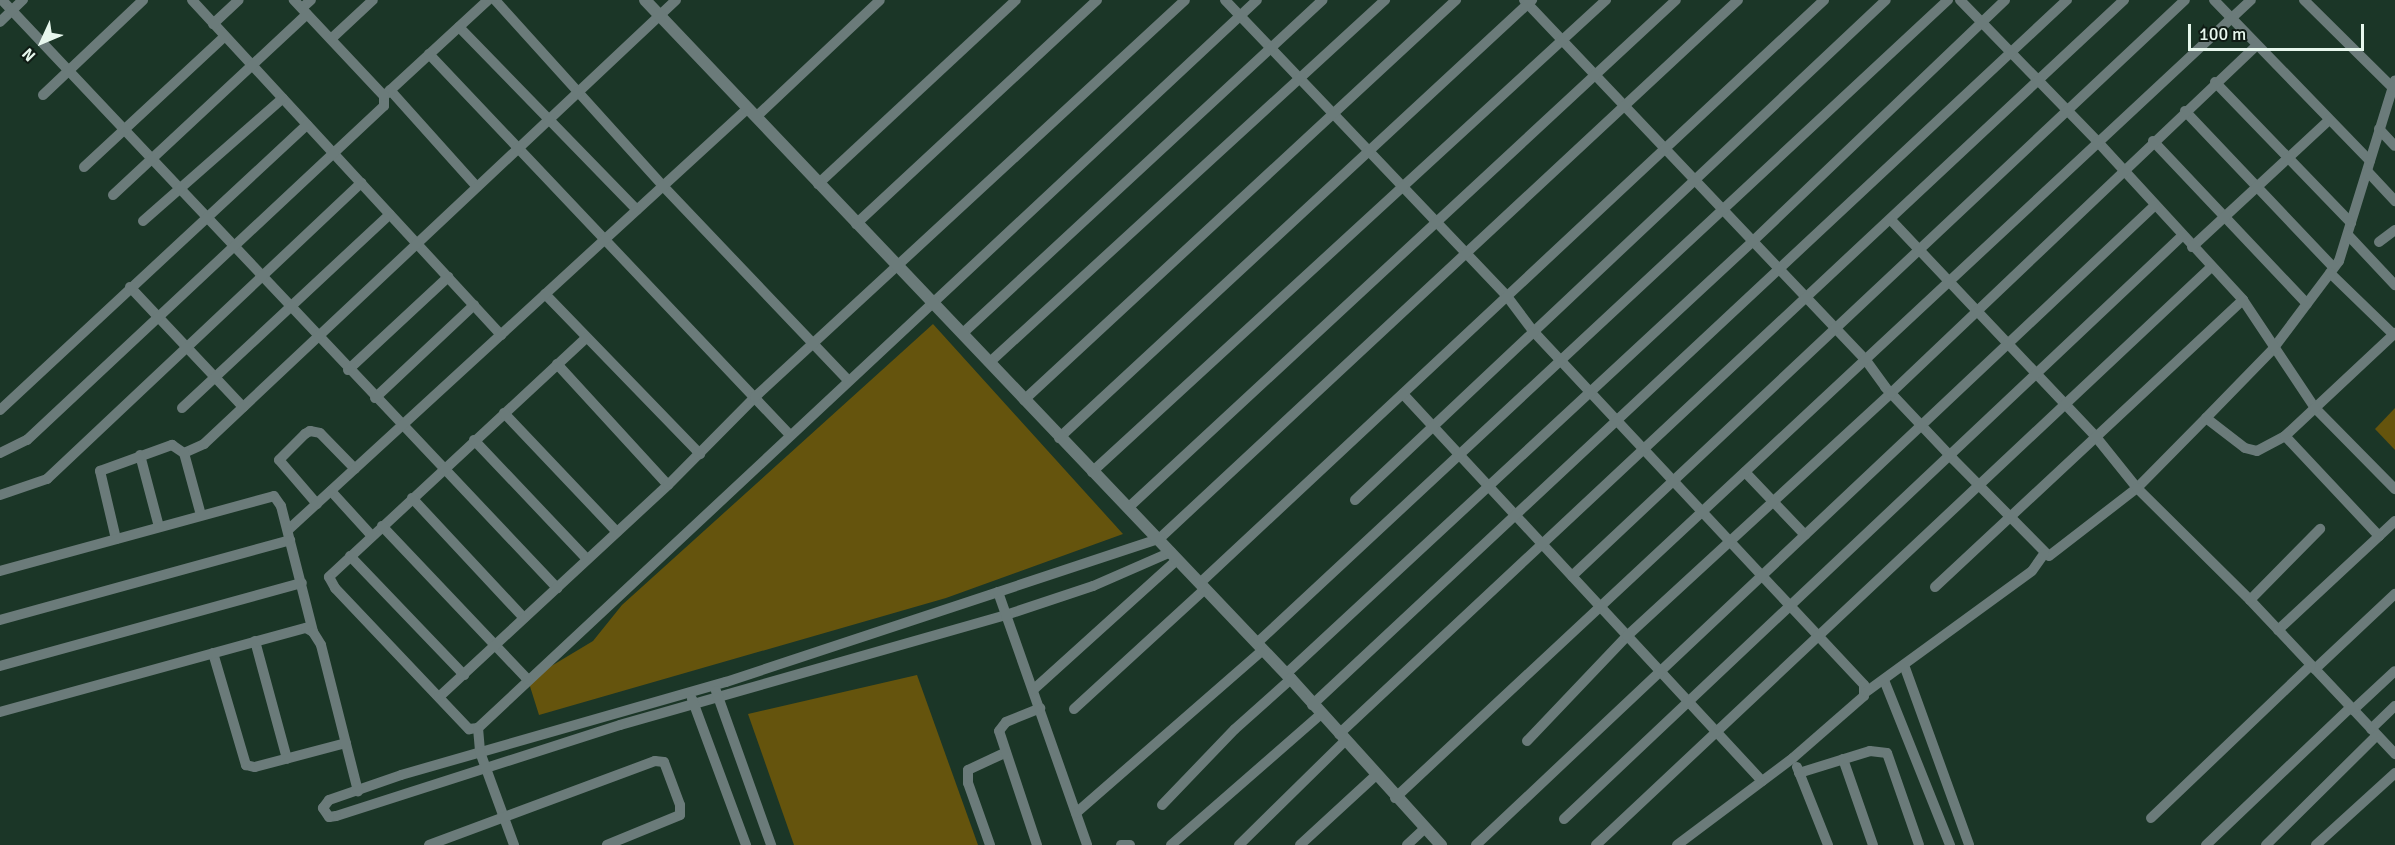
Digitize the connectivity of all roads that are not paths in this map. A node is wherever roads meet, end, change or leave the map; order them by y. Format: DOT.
graph roads {
  1 [pos="2,0"];
  2 [pos="23,0"];
  3 [pos="143,0"];
  4 [pos="192,0"];
  5 [pos="239,0"];
  6 [pos="311,0"];
  7 [pos="373,0"];
  8 [pos="488,0"];
  9 [pos="495,0"];
  10 [pos="645,0"];
  11 [pos="676,0"];
  12 [pos="880,0"];
  13 [pos="1016,0"];
  14 [pos="1097,0"];
  15 [pos="1185,0"];
  16 [pos="1225,0"];
  17 [pos="1257,0"];
  18 [pos="1322,0"];
  19 [pos="1385,0"];
  20 [pos="1456,0"];
  21 [pos="1606,0"];
  22 [pos="1676,0"];
  23 [pos="1738,0"];
  24 [pos="1824,0"];
  25 [pos="1886,0"];
  26 [pos="1948,0"];
  27 [pos="1960,0"];
  28 [pos="2005,0"];
  29 [pos="2067,0"];
  30 [pos="2124,0"];
  31 [pos="2185,0"];
  32 [pos="2214,0"];
  33 [pos="2251,0"];
  34 [pos="2304,0"];
  35 [pos="1528,1"];
  36 [pos="867,4"];
  37 [pos="301,7"];
  38 [pos="12,11"];
  39 [pos="660,15"];
  40 [pos="1240,16"];
  41 [pos="2233,17"];
  42 [pos="0,22"];
  43 [pos="1982,23"];
  44 [pos="213,24"];
  45 [pos="459,27"];
  46 [pos="225,36"];
  47 [pos="331,39"];
  48 [pos="1563,40"];
  49 [pos="2256,46"];
  50 [pos="1270,48"];
  51 [pos="429,54"];
  52 [pos="2011,54"];
  53 [pos="252,66"];
  54 [pos="69,71"];
  55 [pos="1595,76"];
  56 [pos="1299,79"];
  57 [pos="2215,82"];
  58 [pos="2038,83"];
  59 [pos="2393,84"];
  60 [pos="387,93"];
  61 [pos="577,93"];
  62 [pos="44,95"];
  63 [pos="283,98"];
  64 [pos="1623,107"];
  65 [pos="2185,111"];
  66 [pos="752,113"];
  67 [pos="2067,113"];
  68 [pos="1333,116"];
  69 [pos="548,120"];
  70 [pos="2329,120"];
  71 [pos="307,125"];
  72 [pos="2379,129"];
  73 [pos="124,130"];
  74 [pos="2097,141"];
  75 [pos="2153,141"];
  76 [pos="2395,146"];
  77 [pos="520,147"];
  78 [pos="1664,149"];
  79 [pos="1366,151"];
  80 [pos="335,155"];
  81 [pos="2288,156"];
  82 [pos="152,160"];
  83 [pos="84,167"];
  84 [pos="2369,167"];
  85 [pos="2122,172"];
  86 [pos="1694,179"];
  87 [pos="361,183"];
  88 [pos="818,184"];
  89 [pos="663,186"];
  90 [pos="1401,186"];
  91 [pos="2257,186"];
  92 [pos="477,187"];
  93 [pos="179,189"];
  94 [pos="113,195"];
  95 [pos="2395,201"];
  96 [pos="2154,206"];
  97 [pos="637,210"];
  98 [pos="1723,211"];
  99 [pos="390,214"];
  100 [pos="2226,216"];
  101 [pos="206,218"];
  102 [pos="1891,220"];
  103 [pos="143,221"];
  104 [pos="1438,223"];
  105 [pos="2351,223"];
  106 [pos="856,224"];
  107 [pos="2395,230"];
  108 [pos="2348,235"];
  109 [pos="2182,236"];
  110 [pos="605,239"];
  111 [pos="1752,242"];
  112 [pos="2379,242"];
  113 [pos="417,244"];
  114 [pos="2192,247"];
  115 [pos="234,248"];
  116 [pos="1921,251"];
  117 [pos="1466,254"];
  118 [pos="897,267"];
  119 [pos="2211,267"];
  120 [pos="2332,270"];
  121 [pos="1779,271"];
  122 [pos="262,277"];
  123 [pos="448,277"];
  124 [pos="1949,281"];
  125 [pos="2395,285"];
  126 [pos="130,287"];
  127 [pos="545,294"];
  128 [pos="1506,295"];
  129 [pos="1806,300"];
  130 [pos="2243,300"];
  131 [pos="932,304"];
  132 [pos="2307,304"];
  133 [pos="474,305"];
  134 [pos="288,306"];
  135 [pos="1977,311"];
  136 [pos="159,317"];
  137 [pos="1533,331"];
  138 [pos="1835,331"];
  139 [pos="963,333"];
  140 [pos="501,334"];
  141 [pos="2394,334"];
  142 [pos="318,337"];
  143 [pos="586,338"];
  144 [pos="814,344"];
  145 [pos="2008,344"];
  146 [pos="187,348"];
  147 [pos="2273,349"];
  148 [pos="1865,359"];
  149 [pos="1561,360"];
  150 [pos="990,362"];
  151 [pos="557,364"];
  152 [pos="348,370"];
  153 [pos="2036,374"];
  154 [pos="214,376"];
  155 [pos="849,381"];
  156 [pos="1591,392"];
  157 [pos="1890,393"];
  158 [pos="1403,394"];
  159 [pos="755,397"];
  160 [pos="375,398"];
  161 [pos="1024,400"];
  162 [pos="2065,404"];
  163 [pos="243,407"];
  164 [pos="182,408"];
  165 [pos="2315,408"];
  166 [pos="0,410"];
  167 [pos="504,413"];
  168 [pos="2206,418"];
  169 [pos="1618,421"];
  170 [pos="1921,425"];
  171 [pos="401,426"];
  172 [pos="1432,426"];
  173 [pos="789,434"];
  174 [pos="2285,436"];
  175 [pos="2096,437"];
  176 [pos="1059,438"];
  177 [pos="474,440"];
  178 [pos="1645,450"];
  179 [pos="0,453"];
  180 [pos="184,453"];
  181 [pos="699,454"];
  182 [pos="140,455"];
  183 [pos="1949,456"];
  184 [pos="1461,457"];
  185 [pos="355,469"];
  186 [pos="443,470"];
  187 [pos="1092,472"];
  188 [pos="1745,472"];
  189 [pos="1673,480"];
  190 [pos="668,484"];
  191 [pos="1978,486"];
  192 [pos="1489,487"];
  193 [pos="2137,488"];
  194 [pos="2395,489"];
  195 [pos="331,491"];
  196 [pos="0,495"];
  197 [pos="412,498"];
  198 [pos="1355,500"];
  199 [pos="1772,501"];
  200 [pos="317,504"];
  201 [pos="1128,508"];
  202 [pos="1701,512"];
  203 [pos="201,515"];
  204 [pos="1516,516"];
  205 [pos="2009,518"];
  206 [pos="2395,521"];
  207 [pos="382,526"];
  208 [pos="159,527"];
  209 [pos="2320,529"];
  210 [pos="617,532"];
  211 [pos="289,535"];
  212 [pos="1805,535"];
  213 [pos="372,536"];
  214 [pos="2379,536"];
  215 [pos="116,539"];
  216 [pos="1159,539"];
  217 [pos="1729,540"];
  218 [pos="1543,545"];
  219 [pos="2044,554"];
  220 [pos="350,556"];
  221 [pos="1174,556"];
  222 [pos="587,559"];
  223 [pos="0,572"];
  224 [pos="1762,575"];
  225 [pos="1572,576"];
  226 [pos="302,583"];
  227 [pos="1203,586"];
  228 [pos="1935,587"];
  229 [pos="557,588"];
  230 [pos="998,592"];
  231 [pos="2395,594"];
  232 [pos="2250,600"];
  233 [pos="1602,605"];
  234 [pos="1790,606"];
  235 [pos="1006,615"];
  236 [pos="524,618"];
  237 [pos="0,620"];
  238 [pos="2278,630"];
  239 [pos="313,632"];
  240 [pos="1627,636"];
  241 [pos="1818,636"];
  242 [pos="255,641"];
  243 [pos="495,646"];
  244 [pos="1260,646"];
  245 [pos="213,653"];
  246 [pos="1905,665"];
  247 [pos="0,666"];
  248 [pos="2313,667"];
  249 [pos="1660,671"];
  250 [pos="2395,671"];
  251 [pos="464,675"];
  252 [pos="1288,676"];
  253 [pos="1884,680"];
  254 [pos="528,681"];
  255 [pos="715,685"];
  256 [pos="1033,690"];
  257 [pos="688,691"];
  258 [pos="1866,692"];
  259 [pos="439,697"];
  260 [pos="717,698"];
  261 [pos="1688,702"];
  262 [pos="694,704"];
  263 [pos="2395,706"];
  264 [pos="1040,708"];
  265 [pos="1074,709"];
  266 [pos="2352,709"];
  267 [pos="1316,710"];
  268 [pos="0,712"];
  269 [pos="478,728"];
  270 [pos="1716,732"];
  271 [pos="2374,732"];
  272 [pos="1342,738"];
  273 [pos="1527,741"];
  274 [pos="346,743"];
  275 [pos="480,752"];
  276 [pos="1004,753"];
  277 [pos="2395,754"];
  278 [pos="1793,758"];
  279 [pos="287,759"];
  280 [pos="1843,759"];
  281 [pos="485,768"];
  282 [pos="1799,773"];
  283 [pos="2395,773"];
  284 [pos="1376,775"];
  285 [pos="1762,781"];
  286 [pos="358,791"];
  287 [pos="1395,798"];
  288 [pos="1162,805"];
  289 [pos="1076,813"];
  290 [pos="504,818"];
  291 [pos="2151,818"];
  292 [pos="1564,819"];
  293 [pos="1425,828"];
  294 [pos="630,841"];
  295 [pos="429,845"];
  296 [pos="514,845"];
  297 [pos="607,845"];
  298 [pos="746,845"];
  299 [pos="771,845"];
  300 [pos="990,845"];
  301 [pos="1037,845"];
  302 [pos="1087,845"];
  303 [pos="1121,845"];
  304 [pos="1130,845"];
  305 [pos="1171,845"];
  306 [pos="1239,845"];
  307 [pos="1300,845"];
  308 [pos="1407,845"];
  309 [pos="1441,845"];
  310 [pos="1476,845"];
  311 [pos="1596,845"];
  312 [pos="1677,845"];
  313 [pos="1828,845"];
  314 [pos="1873,845"];
  315 [pos="1919,845"];
  316 [pos="1950,845"];
  317 [pos="1969,845"];
  318 [pos="2206,845"];
  319 [pos="2266,845"];
  320 [pos="2316,845"];
  1 -- 38 [label="street"];
  2 -- 38 [label="street"];
  3 -- 54 [label="street"];
  4 -- 44 [label="street"];
  5 -- 44 [label="street"];
  6 -- 37 [label="street"];
  7 -- 47 [label="street"];
  8 -- 45 [label="street"];
  9 -- 61 [label="street"];
  10 -- 39 [label="street"];
  11 -- 39 [label="street"];
  12 -- 36 [label="street"];
  13 -- 88 [label="street"];
  14 -- 106 [label="street"];
  15 -- 118 [label="street"];
  16 -- 40 [label="street"];
  17 -- 40 [label="street"];
  18 -- 50 [label="street"];
  19 -- 56 [label="street"];
  20 -- 68 [label="street"];
  21 -- 48 [label="street"];
  22 -- 55 [label="street"];
  23 -- 64 [label="street"];
  24 -- 78 [label="street"];
  25 -- 86 [label="street"];
  26 -- 98 [label="street"];
  27 -- 43 [label="street"];
  28 -- 43 [label="street"];
  29 -- 52 [label="street"];
  30 -- 58 [label="street"];
  31 -- 67 [label="street"];
  32 -- 41 [label="street"];
  33 -- 41 [label="street"];
  34 -- 59 [label="street"];
  35 -- 48 [label="street"];
  35 -- 79 [label="street"];
  36 -- 66 [label="street"];
  37 -- 47 [label="street"];
  37 -- 53 [label="street"];
  38 -- 42 [label="street"];
  38 -- 54 [label="street"];
  39 -- 61 [label="street"];
  39 -- 66 [label="street"];
  40 -- 50 [label="street"];
  40 -- 131 [label="street"];
  41 -- 49 [label="street"];
  41 -- 74 [label="street"];
  43 -- 52 [label="street"];
  43 -- 111 [label="street"];
  44 -- 46 [label="street"];
  45 -- 51 [label="street"];
  45 -- 69 [label="street"];
  46 -- 53 [label="street"];
  46 -- 73 [label="street"];
  47 -- 60 [label="street"];
  48 -- 55 [label="street"];
  48 -- 90 [label="street"];
  49 -- 57 [label="street"];
  49 -- 70 [label="street"];
  50 -- 56 [label="street"];
  50 -- 139 [label="street"];
  51 -- 60 [label="street"];
  51 -- 77 [label="street"];
  52 -- 58 [label="street"];
  52 -- 121 [label="street"];
  53 -- 63 [label="street"];
  53 -- 82 [label="street"];
  54 -- 62 [label="street"];
  54 -- 73 [label="street"];
  55 -- 64 [label="street"];
  55 -- 104 [label="street"];
  56 -- 68 [label="street"];
  56 -- 150 [label="street"];
  57 -- 65 [label="street"];
  57 -- 81 [label="street"];
  58 -- 67 [label="street"];
  58 -- 102 [label="street"];
  59 -- 72 [label="street"];
  60 -- 80 [label="street"];
  60 -- 92 [label="street"];
  61 -- 69 [label="street"];
  61 -- 89 [label="street"];
  63 -- 71 [label="street"];
  63 -- 93 [label="street"];
  64 -- 78 [label="street"];
  64 -- 117 [label="street"];
  65 -- 75 [label="street"];
  65 -- 91 [label="street"];
  66 -- 88 [label="street"];
  66 -- 89 [label="street"];
  67 -- 74 [label="street"];
  67 -- 116 [label="street"];
  68 -- 79 [label="street"];
  68 -- 161 [label="street"];
  69 -- 77 [label="street"];
  69 -- 97 [label="street"];
  70 -- 81 [label="street"];
  70 -- 84 [label="street"];
  71 -- 80 [label="street"];
  71 -- 101 [label="street"];
  72 -- 76 [label="street"];
  72 -- 84 [label="street"];
  73 -- 82 [label="street"];
  73 -- 83 [label="street"];
  74 -- 85 [label="street"];
  74 -- 124 [label="street"];
  75 -- 85 [label="street"];
  75 -- 100 [label="street"];
  77 -- 92 [label="street"];
  77 -- 110 [label="street"];
  78 -- 86 [label="street"];
  78 -- 128 [label="street"];
  79 -- 90 [label="street"];
  79 -- 176 [label="street"];
  80 -- 87 [label="street"];
  80 -- 115 [label="street"];
  81 -- 91 [label="street"];
  81 -- 105 [label="street"];
  82 -- 93 [label="street"];
  82 -- 94 [label="street"];
  84 -- 95 [label="street"];
  84 -- 105 [label="street"];
  85 -- 96 [label="street"];
  85 -- 135 [label="street"];
  86 -- 98 [label="street"];
  86 -- 137 [label="street"];
  87 -- 99 [label="street"];
  87 -- 122 [label="street"];
  88 -- 106 [label="street"];
  89 -- 97 [label="street"];
  89 -- 144 [label="street"];
  90 -- 104 [label="street"];
  90 -- 187 [label="street"];
  91 -- 100 [label="street"];
  91 -- 120 [label="street"];
  92 -- 113 [label="street"];
  93 -- 101 [label="street"];
  93 -- 103 [label="street"];
  96 -- 109 [label="street"];
  96 -- 145 [label="street"];
  97 -- 110 [label="street"];
  98 -- 111 [label="street"];
  98 -- 149 [label="street"];
  99 -- 113 [label="street"];
  99 -- 134 [label="street"];
  100 -- 114 [label="street"];
  100 -- 132 [label="street"];
  101 -- 115 [label="street"];
  101 -- 126 [label="street"];
  102 -- 116 [label="street"];
  102 -- 129 [label="street"];
  104 -- 117 [label="street"];
  104 -- 201 [label="street"];
  105 -- 108 [label="street"];
  106 -- 118 [label="street"];
  107 -- 112 [label="street"];
  108 -- 120 [label="street"];
  108 -- 125 [label="street"];
  109 -- 114 [label="street"];
  109 -- 153 [label="street"];
  110 -- 127 [label="street"];
  110 -- 159 [label="street"];
  111 -- 121 [label="street"];
  111 -- 156 [label="street"];
  113 -- 123 [label="street"];
  113 -- 142 [label="street"];
  114 -- 119 [label="street"];
  115 -- 122 [label="street"];
  115 -- 136 [label="street"];
  116 -- 124 [label="street"];
  116 -- 138 [label="street"];
  117 -- 128 [label="street"];
  117 -- 216 [label="street"];
  118 -- 131 [label="street"];
  118 -- 144 [label="street"];
  119 -- 130 [label="street"];
  119 -- 162 [label="street"];
  120 -- 132 [label="street"];
  120 -- 141 [label="street"];
  121 -- 129 [label="street"];
  121 -- 169 [label="street"];
  122 -- 134 [label="street"];
  122 -- 146 [label="street"];
  123 -- 133 [label="street"];
  123 -- 152 [label="street"];
  124 -- 135 [label="street"];
  124 -- 148 [label="street"];
  126 -- 136 [label="street"];
  126 -- 166 [label="street"];
  127 -- 140 [label="street"];
  127 -- 143 [label="street"];
  128 -- 137 [label="street"];
  128 -- 158 [label="street"];
  129 -- 138 [label="street"];
  129 -- 178 [label="street"];
  130 -- 147 [label="street"];
  130 -- 175 [label="street"];
  131 -- 139 [label="street"];
  131 -- 155 [label="street"];
  132 -- 147 [label="street"];
  133 -- 140 [label="street"];
  133 -- 160 [label="street"];
  134 -- 142 [label="street"];
  134 -- 154 [label="street"];
  135 -- 145 [label="street"];
  135 -- 157 [label="street"];
  136 -- 146 [label="street"];
  136 -- 179 [label="street"];
  137 -- 149 [label="street"];
  137 -- 172 [label="street"];
  138 -- 148 [label="street"];
  138 -- 189 [label="street"];
  139 -- 150 [label="street"];
  140 -- 171 [label="street"];
  141 -- 165 [label="street"];
  142 -- 152 [label="street"];
  142 -- 163 [label="street"];
  143 -- 151 [label="street"];
  143 -- 181 [label="street"];
  144 -- 155 [label="street"];
  144 -- 159 [label="street"];
  145 -- 153 [label="street"];
  145 -- 170 [label="street"];
  146 -- 154 [label="street"];
  146 -- 196 [label="street"];
  147 -- 165 [label="street"];
  147 -- 168 [label="street"];
  148 -- 157 [label="street"];
  148 -- 188 [label="street"];
  149 -- 156 [label="street"];
  149 -- 184 [label="street"];
  150 -- 161 [label="street"];
  151 -- 167 [label="street"];
  151 -- 190 [label="street"];
  152 -- 160 [label="street"];
  153 -- 162 [label="street"];
  153 -- 183 [label="street"];
  154 -- 163 [label="street"];
  154 -- 164 [label="street"];
  155 -- 173 [label="street"];
  156 -- 169 [label="street"];
  156 -- 192 [label="street"];
  157 -- 170 [label="street"];
  157 -- 199 [label="street"];
  158 -- 172 [label="street"];
  158 -- 227 [label="street"];
  159 -- 173 [label="street"];
  159 -- 181 [label="street"];
  160 -- 171 [label="street"];
  161 -- 176 [label="street"];
  162 -- 175 [label="street"];
  162 -- 191 [label="street"];
  163 -- 180 [label="street"];
  165 -- 174 [label="street"];
  165 -- 194 [label="street"];
  167 -- 177 [label="street"];
  167 -- 210 [label="street"];
  168 -- 174 [label="street"];
  168 -- 193 [label="street"];
  169 -- 178 [label="street"];
  169 -- 204 [label="street"];
  170 -- 183 [label="street"];
  170 -- 212 [label="street"];
  171 -- 185 [label="street"];
  171 -- 186 [label="street"];
  172 -- 184 [label="street"];
  172 -- 198 [label="street"];
  173 -- 254 [label="street"];
  174 -- 214 [label="street"];
  175 -- 193 [label="street"];
  175 -- 205 [label="street"];
  176 -- 187 [label="street"];
  177 -- 186 [label="street"];
  177 -- 222 [label="street"];
  178 -- 189 [label="street"];
  178 -- 218 [label="street"];
  180 -- 182 [label="street"];
  180 -- 203 [label="street"];
  181 -- 190 [label="street"];
  182 -- 208 [label="street"];
  182 -- 215 [label="street"];
  183 -- 191 [label="street"];
  183 -- 234 [label="street"];
  184 -- 192 [label="street"];
  184 -- 244 [label="street"];
  185 -- 195 [label="street"];
  185 -- 200 [label="street"];
  186 -- 197 [label="street"];
  186 -- 229 [label="street"];
  187 -- 201 [label="street"];
  188 -- 199 [label="street"];
  188 -- 202 [label="street"];
  189 -- 202 [label="street"];
  189 -- 225 [label="street"];
  190 -- 210 [label="street"];
  191 -- 205 [label="street"];
  191 -- 241 [label="street"];
  192 -- 204 [label="street"];
  192 -- 252 [label="street"];
  193 -- 219 [label="street"];
  193 -- 232 [label="street"];
  195 -- 200 [label="street"];
  195 -- 213 [label="street"];
  197 -- 207 [label="street"];
  197 -- 236 [label="street"];
  199 -- 212 [label="street"];
  199 -- 217 [label="street"];
  200 -- 211 [label="street"];
  201 -- 216 [label="street"];
  202 -- 217 [label="street"];
  202 -- 233 [label="street"];
  203 -- 208 [label="street"];
  203 -- 211 [label="street"];
  204 -- 218 [label="street"];
  204 -- 267 [label="street"];
  205 -- 219 [label="street"];
  205 -- 228 [label="street"];
  206 -- 214 [label="street"];
  207 -- 213 [label="street"];
  207 -- 243 [label="street"];
  208 -- 215 [label="street"];
  209 -- 232 [label="street"];
  210 -- 222 [label="street"];
  211 -- 226 [label="street"];
  211 -- 237 [label="street"];
  212 -- 224 [label="street"];
  213 -- 220 [label="street"];
  214 -- 238 [label="street"];
  215 -- 223 [label="street"];
  216 -- 221 [label="street"];
  216 -- 230 [label="street"];
  217 -- 224 [label="street"];
  217 -- 240 [label="street"];
  218 -- 225 [label="street"];
  218 -- 272 [label="street"];
  219 -- 246 [label="street"];
  220 -- 251 [label="street"];
  220 -- 259 [label="street"];
  221 -- 227 [label="street"];
  221 -- 235 [label="street"];
  221 -- 256 [label="street"];
  222 -- 229 [label="street"];
  224 -- 234 [label="street"];
  224 -- 249 [label="street"];
  225 -- 233 [label="street"];
  226 -- 239 [label="street"];
  226 -- 247 [label="street"];
  227 -- 244 [label="street"];
  227 -- 265 [label="street"];
  229 -- 236 [label="street"];
  230 -- 235 [label="street"];
  230 -- 255 [label="street"];
  231 -- 248 [label="street"];
  232 -- 238 [label="street"];
  233 -- 240 [label="street"];
  233 -- 287 [label="street"];
  234 -- 241 [label="street"];
  234 -- 261 [label="street"];
  235 -- 256 [label="street"];
  235 -- 260 [label="street"];
  236 -- 243 [label="street"];
  238 -- 248 [label="street"];
  239 -- 242 [label="street"];
  239 -- 274 [label="street"];
  240 -- 249 [label="street"];
  240 -- 273 [label="street"];
  241 -- 258 [label="street"];
  241 -- 270 [label="street"];
  242 -- 245 [label="street"];
  242 -- 279 [label="street"];
  243 -- 251 [label="street"];
  243 -- 254 [label="street"];
  244 -- 252 [label="street"];
  244 -- 289 [label="street"];
  245 -- 268 [label="street"];
  245 -- 279 [label="street"];
  246 -- 253 [label="street"];
  246 -- 317 [label="street"];
  248 -- 266 [label="street"];
  248 -- 291 [label="street"];
  249 -- 261 [label="street"];
  249 -- 310 [label="street"];
  250 -- 266 [label="street"];
  251 -- 259 [label="street"];
  252 -- 267 [label="street"];
  252 -- 288 [label="street"];
  253 -- 258 [label="street"];
  253 -- 316 [label="street"];
  254 -- 269 [label="street"];
  255 -- 257 [label="street"];
  255 -- 260 [label="street"];
  256 -- 264 [label="street"];
  257 -- 262 [label="street"];
  257 -- 275 [label="street"];
  258 -- 278 [label="street"];
  259 -- 269 [label="street"];
  260 -- 262 [label="street"];
  260 -- 299 [label="street"];
  261 -- 270 [label="street"];
  261 -- 292 [label="street"];
  262 -- 281 [label="street"];
  262 -- 298 [label="street"];
  263 -- 271 [label="street"];
  264 -- 276 [label="street"];
  264 -- 289 [label="street"];
  266 -- 271 [label="street"];
  266 -- 318 [label="street"];
  267 -- 272 [label="street"];
  267 -- 305 [label="street"];
  269 -- 275 [label="street"];
  270 -- 285 [label="street"];
  270 -- 311 [label="street"];
  271 -- 277 [label="street"];
  271 -- 319 [label="street"];
  272 -- 284 [label="street"];
  272 -- 306 [label="street"];
  274 -- 279 [label="street"];
  274 -- 286 [label="street"];
  275 -- 281 [label="street"];
  275 -- 286 [label="street"];
  276 -- 300 [label="street"];
  276 -- 301 [label="street"];
  278 -- 282 [label="street"];
  278 -- 285 [label="street"];
  280 -- 282 [label="street"];
  280 -- 314 [label="street"];
  280 -- 315 [label="street"];
  281 -- 286 [label="street"];
  281 -- 290 [label="street"];
  282 -- 313 [label="street"];
  283 -- 320 [label="street"];
  284 -- 287 [label="street"];
  284 -- 307 [label="street"];
  285 -- 312 [label="street"];
  287 -- 293 [label="street"];
  289 -- 302 [label="street"];
  290 -- 294 [label="street"];
  290 -- 295 [label="street"];
  290 -- 296 [label="street"];
  293 -- 308 [label="street"];
  293 -- 309 [label="street"];
  294 -- 297 [label="street"];
  303 -- 304 [label="street"];
}
